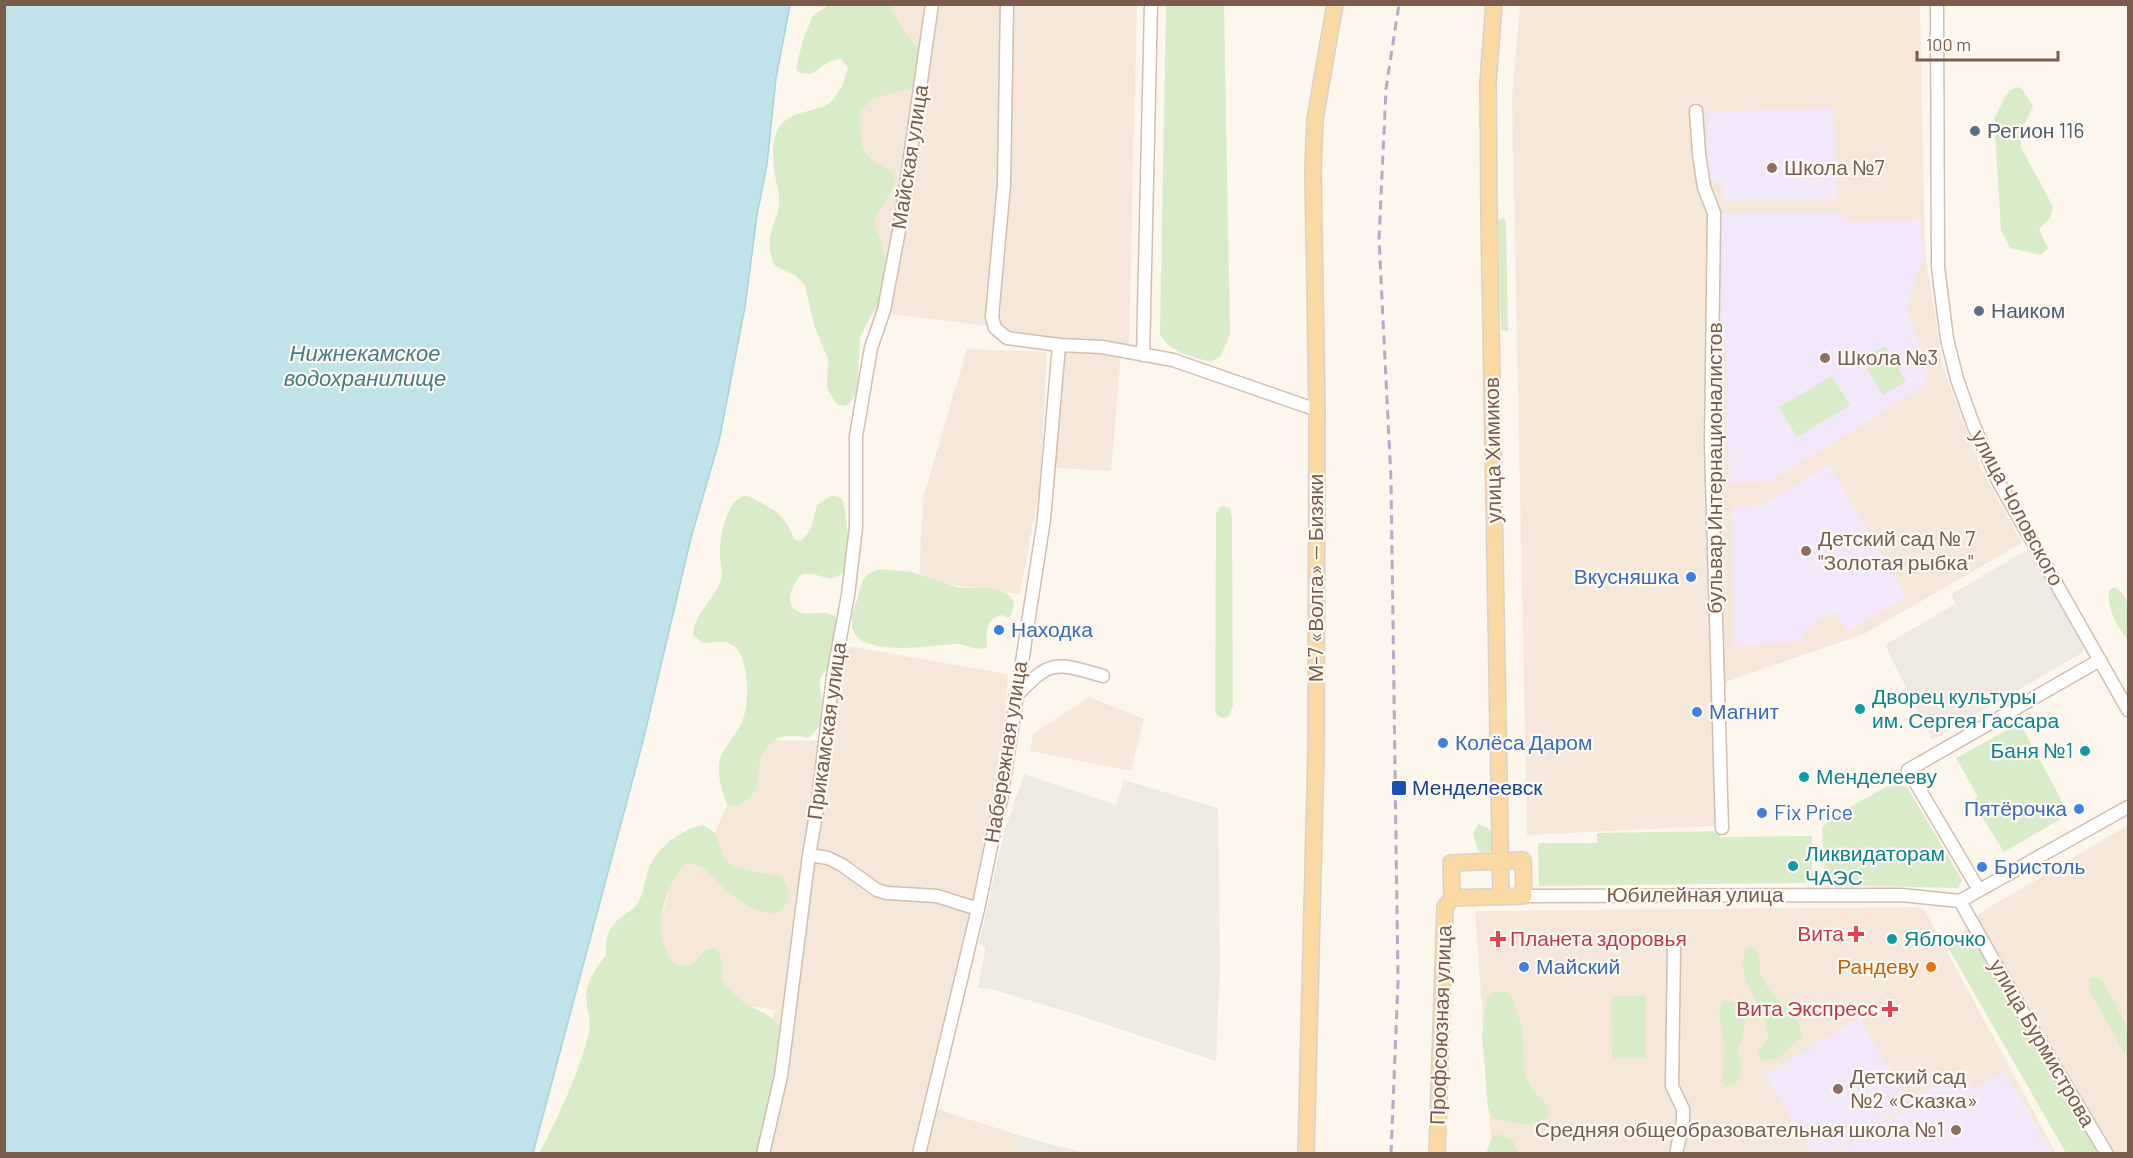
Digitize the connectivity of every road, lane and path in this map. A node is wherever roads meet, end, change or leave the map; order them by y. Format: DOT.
graph roads {
  1 [pos="932,4"];
  2 [pos="1007,4"];
  3 [pos="1151,4"];
  4 [pos="1335,4"];
  5 [pos="1494,4"];
  6 [pos="1937,4"];
  7 [pos="1696,111"];
  8 [pos="884,310"];
  9 [pos="1059,345"];
  10 [pos="1143,355"];
  11 [pos="1317,410"];
  12 [pos="2100,660"];
  13 [pos="1103,676"];
  14 [pos="1016,697"];
  15 [pos="2128,710"];
  16 [pos="2128,807"];
  17 [pos="1722,828"];
  18 [pos="809,855"];
  19 [pos="1501,862"];
  20 [pos="1979,890"];
  21 [pos="1524,896"];
  22 [pos="1502,897"];
  23 [pos="1452,898"];
  24 [pos="1960,901"];
  25 [pos="978,909"];
  26 [pos="1674,947"];
  27 [pos="764,1154"];
  28 [pos="919,1154"];
  29 [pos="1306,1154"];
  30 [pos="1437,1154"];
  31 [pos="1677,1154"];
  32 [pos="2107,1154"];
  1 -- 8 [label="street, Майская улица"];
  2 -- 9 [label="street"];
  3 -- 10 [label="street"];
  4 -- 11 [label="main road, М-7 «Волга» — Бизяки"];
  5 -- 19 [label="main road, улица Химиков"];
  6 -- 12 [label="street, улица Чоловского"];
  7 -- 17 [label="street, бульвар Интернационалистов"];
  8 -- 18 [label="street, Прикамская улица"];
  9 -- 10 [label="street"];
  9 -- 14 [label="street, Набережная улица"];
  10 -- 11 [label="street"];
  11 -- 29 [label="main road, М-7 «Волга» — Бизяки"];
  12 -- 15 [label="street, улица Чоловского"];
  12 -- 20 [label="street"];
  13 -- 14 [label="street"];
  14 -- 25 [label="street, Набережная улица"];
  16 -- 20 [label="street"];
  18 -- 25 [label="street"];
  18 -- 27 [label="street, Прикамская улица"];
  19 -- 21 [label="main road"];
  19 -- 22 [label="main road, улица Химиков"];
  19 -- 23 [label="main road, Профсоюзная улица"];
  20 -- 24 [label="street"];
  21 -- 22 [label="main road"];
  21 -- 24 [label="street, Юбилейная улица"];
  22 -- 23 [label="main road"];
  23 -- 30 [label="main road, Профсоюзная улица"];
  24 -- 32 [label="street, улица Бурмистрова"];
  25 -- 28 [label="street, Набережная улица"];
  26 -- 31 [label="street"];
}
